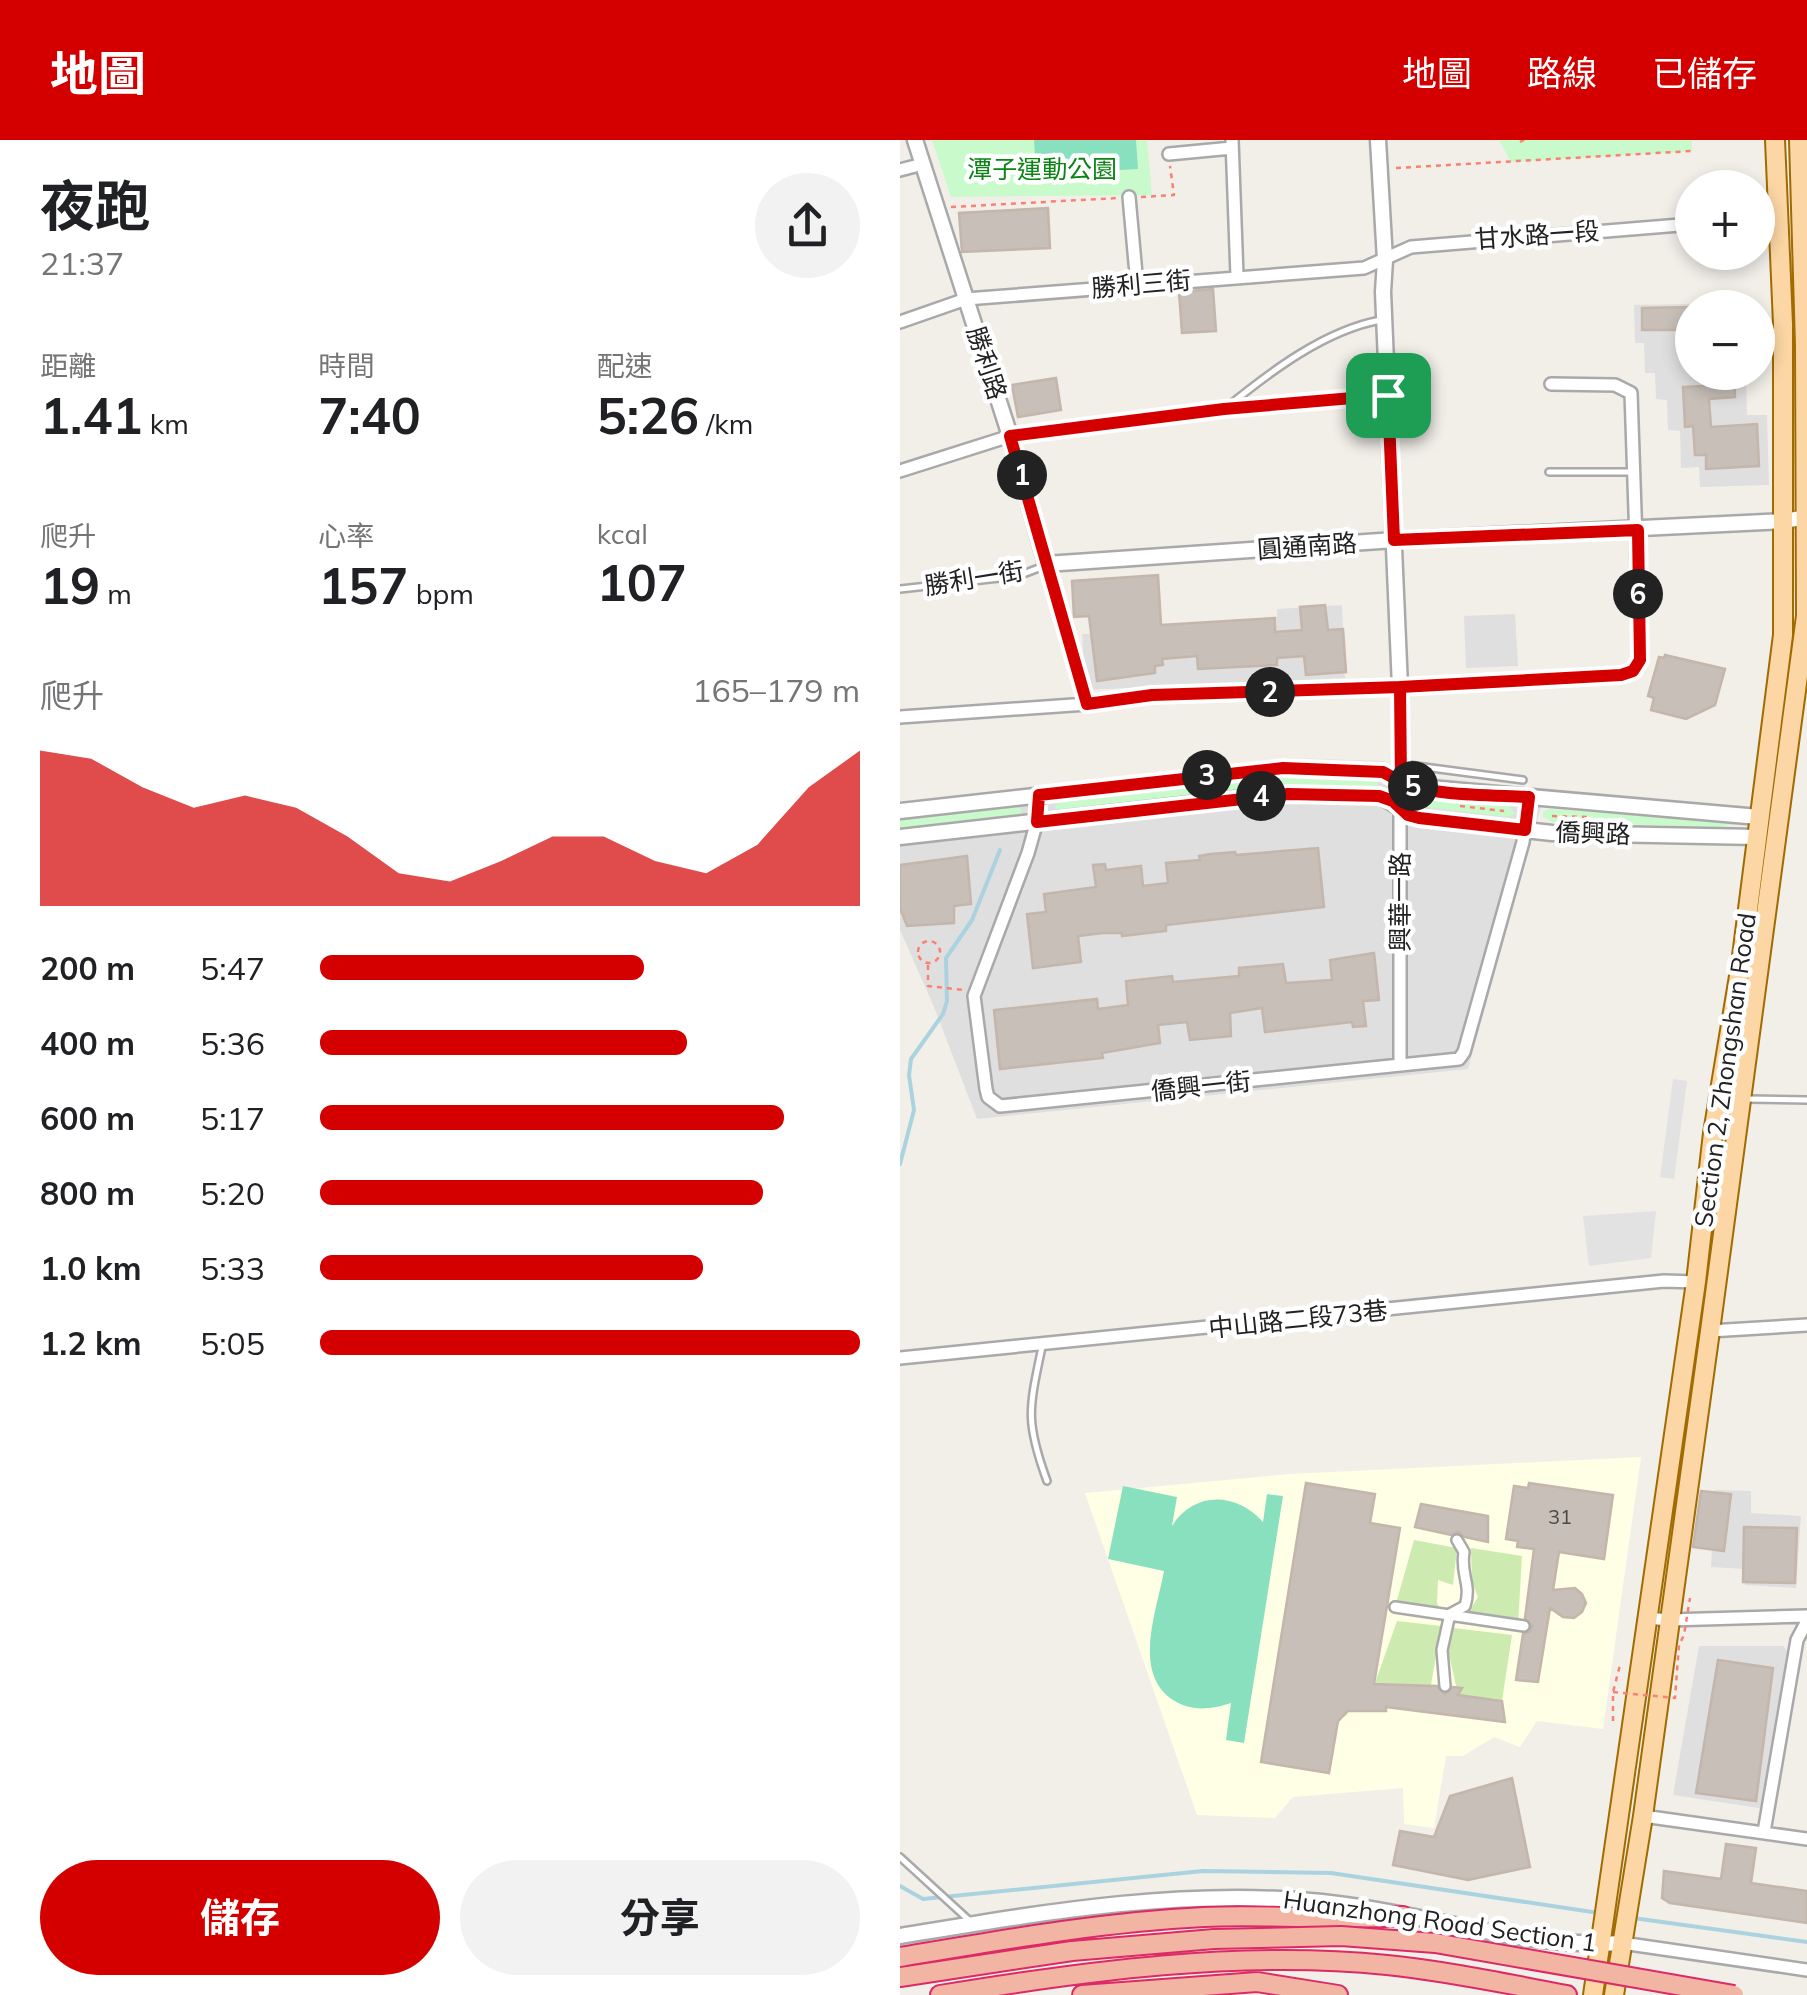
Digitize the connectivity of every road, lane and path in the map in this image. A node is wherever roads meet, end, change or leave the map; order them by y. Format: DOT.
graph roads {
  1 [pos="915,140"];
  2 [pos="1378,140"];
  3 [pos="1775,140"];
  4 [pos="1799,140"];
  5 [pos="1232,144"];
  6 [pos="1692,151"];
  7 [pos="1169,154"];
  8 [pos="923,164"];
  9 [pos="900,170"];
  10 [pos="1380,170"];
  11 [pos="1130,198"];
  12 [pos="937,208"];
  13 [pos="1777,218"];
  14 [pos="1675,225"];
  15 [pos="1386,260"];
  16 [pos="1237,276"];
  17 [pos="1137,285"];
  18 [pos="966,299"];
  19 [pos="1384,319"];
  20 [pos="900,322"];
  21 [pos="1552,384"];
  22 [pos="1388,395"];
  23 [pos="1224,409"];
  24 [pos="1010,436"];
  25 [pos="900,471"];
  26 [pos="1549,472"];
  27 [pos="1635,472"];
  28 [pos="1807,517"];
  29 [pos="1784,522"];
  30 [pos="1638,530"];
  31 [pos="1394,540"];
  32 [pos="1046,564"];
  33 [pos="900,589"];
  34 [pos="1400,687"];
  35 [pos="1087,704"];
  36 [pos="900,718"];
  37 [pos="1402,764"];
  38 [pos="1522,780"];
  39 [pos="1401,782"];
  40 [pos="1039,795"];
  41 [pos="1529,797"];
  42 [pos="1400,808"];
  43 [pos="900,811"];
  44 [pos="1759,817"];
  45 [pos="1037,822"];
  46 [pos="1525,830"];
  47 [pos="900,837"];
  48 [pos="1757,837"];
  49 [pos="928,963"];
  50 [pos="965,990"];
  51 [pos="1400,1065"];
  52 [pos="1720,1099"];
  53 [pos="1742,1099"];
  54 [pos="1807,1100"];
  55 [pos="1696,1282"];
  56 [pos="1807,1325"];
  57 [pos="1710,1331"];
  58 [pos="1043,1344"];
  59 [pos="900,1358"];
  60 [pos="1047,1482"];
  61 [pos="1457,1540"];
  62 [pos="1690,1598"];
  63 [pos="1394,1607"];
  64 [pos="1450,1614"];
  65 [pos="1647,1618"];
  66 [pos="1807,1618"];
  67 [pos="1669,1620"];
  68 [pos="1524,1626"];
  69 [pos="1620,1666"];
  70 [pos="1444,1686"];
  71 [pos="1613,1692"];
  72 [pos="1612,1722"];
  73 [pos="1642,1816"];
  74 [pos="1764,1832"];
  75 [pos="1807,1838"];
  76 [pos="900,1857"];
  77 [pos="1403,1916"];
  78 [pos="973,1924"];
  79 [pos="900,1936"];
  80 [pos="1622,1943"];
  81 [pos="1600,1944"];
  82 [pos="900,1957"];
  83 [pos="1807,1970"];
  84 [pos="900,1977"];
  85 [pos="940,1995"];
  86 [pos="1082,1995"];
  87 [pos="1338,1995"];
  88 [pos="1566,1995"];
  89 [pos="1593,1995"];
  90 [pos="1614,1995"];
  91 [pos="1734,1995"];
  1 -- 8 [label="street, 勝利路"];
  2 -- 10 [label="street, 興華一路"];
  3 -- 13 [label="main road, Section 2, Zhongshan Road"];
  4 -- 28 [label="main road, Section 2, Zhongshan Road"];
  5 -- 7 [label="street"];
  5 -- 16 [label="street"];
  6 -- 10 [label="path"];
  7 -- 11 [label="path"];
  8 -- 9 [label="street"];
  8 -- 12 [label="street, 勝利路"];
  10 -- 15 [label="street, 興華一路"];
  11 -- 12 [label="path"];
  11 -- 17 [label="street"];
  12 -- 18 [label="street, 勝利路"];
  13 -- 29 [label="main road, Section 2, Zhongshan Road"];
  14 -- 15 [label="street, 甘水路一段"];
  15 -- 16 [label="street, 勝利三街"];
  15 -- 19 [label="street, 興華一路"];
  16 -- 17 [label="street, 勝利三街"];
  17 -- 18 [label="street, 勝利三街"];
  18 -- 20 [label="street, 勝利三街"];
  18 -- 24 [label="street, 勝利路"];
  19 -- 22 [label="street, 興華一路"];
  19 -- 23 [label="lane"];
  21 -- 27 [label="street"];
  22 -- 23 [label="street"];
  22 -- 31 [label="street, 興華一路"];
  23 -- 24 [label="street"];
  24 -- 25 [label="street"];
  24 -- 32 [label="street, 勝利路"];
  26 -- 27 [label="lane"];
  27 -- 30 [label="street"];
  28 -- 29 [label="street, 圓通南路"];
  28 -- 53 [label="main road, Section 2, Zhongshan Road"];
  29 -- 30 [label="street, 圓通南路"];
  29 -- 44 [label="main road, Section 2, Zhongshan Road"];
  30 -- 31 [label="street, 圓通南路"];
  30 -- 34 [label="street"];
  31 -- 32 [label="street, 圓通南路"];
  31 -- 34 [label="street, 興華一路"];
  32 -- 33 [label="lane, 勝利一街"];
  32 -- 35 [label="street, 勝利路"];
  34 -- 35 [label="street"];
  34 -- 37 [label="street, 興華一路"];
  35 -- 36 [label="street"];
  37 -- 38 [label="lane"];
  37 -- 39 [label="street, 興華一路"];
  39 -- 40 [label="street, 僑興路"];
  39 -- 41 [label="street, 僑興路"];
  39 -- 42 [label="street, 興華一路"];
  40 -- 43 [label="street, 僑興路"];
  40 -- 45 [label="street, 僑興一街"];
  41 -- 44 [label="street, 僑興路"];
  41 -- 46 [label="street, 僑興一街"];
  42 -- 45 [label="street, 僑興路"];
  42 -- 46 [label="street, 僑興路"];
  42 -- 51 [label="street, 興華一路"];
  44 -- 48 [label="main road, Section 2, Zhongshan Road"];
  45 -- 47 [label="street, 僑興路"];
  45 -- 51 [label="street, 僑興一街"];
  46 -- 48 [label="street, 僑興路"];
  46 -- 51 [label="street, 僑興一街"];
  48 -- 52 [label="main road, Section 2, Zhongshan Road"];
  49 -- 49 [label="path"];
  49 -- 50 [label="path"];
  52 -- 53 [label="lane"];
  52 -- 55 [label="main road, Section 2, Zhongshan Road"];
  53 -- 54 [label="lane"];
  53 -- 57 [label="main road, Section 2, Zhongshan Road"];
  55 -- 58 [label="street, 中山路二段73巷"];
  55 -- 65 [label="main road, Section 2, Zhongshan Road"];
  56 -- 57 [label="street"];
  57 -- 67 [label="main road, Section 2, Zhongshan Road"];
  58 -- 59 [label="street, 中山路二段73巷"];
  58 -- 60 [label="lane"];
  61 -- 64 [label="street"];
  62 -- 71 [label="path, bridge"];
  63 -- 64 [label="street"];
  64 -- 68 [label="street"];
  64 -- 70 [label="street"];
  65 -- 67 [label="street"];
  65 -- 81 [label="main road, Section 2, Zhongshan Road"];
  66 -- 67 [label="street"];
  66 -- 74 [label="street"];
  67 -- 73 [label="main road, Section 2, Zhongshan Road"];
  69 -- 71 [label="path"];
  71 -- 72 [label="path"];
  73 -- 74 [label="street"];
  73 -- 80 [label="main road, Section 2, Zhongshan Road"];
  74 -- 75 [label="street"];
  76 -- 78 [label="lane"];
  77 -- 78 [label="street, Huanzhong Road Section 1"];
  77 -- 81 [label="street, Huanzhong Road Section 1"];
  77 -- 82 [label="highway"];
  78 -- 79 [label="street, Huanzhong Road Section 1"];
  80 -- 81 [label="street, Huanzhong Road Section 1"];
  80 -- 83 [label="street"];
  80 -- 90 [label="main road, Section 2, Zhongshan Road"];
  81 -- 89 [label="main road, Section 2, Zhongshan Road"];
  84 -- 91 [label="highway, bridge"];
  85 -- 88 [label="highway"];
  86 -- 87 [label="highway"];
}
